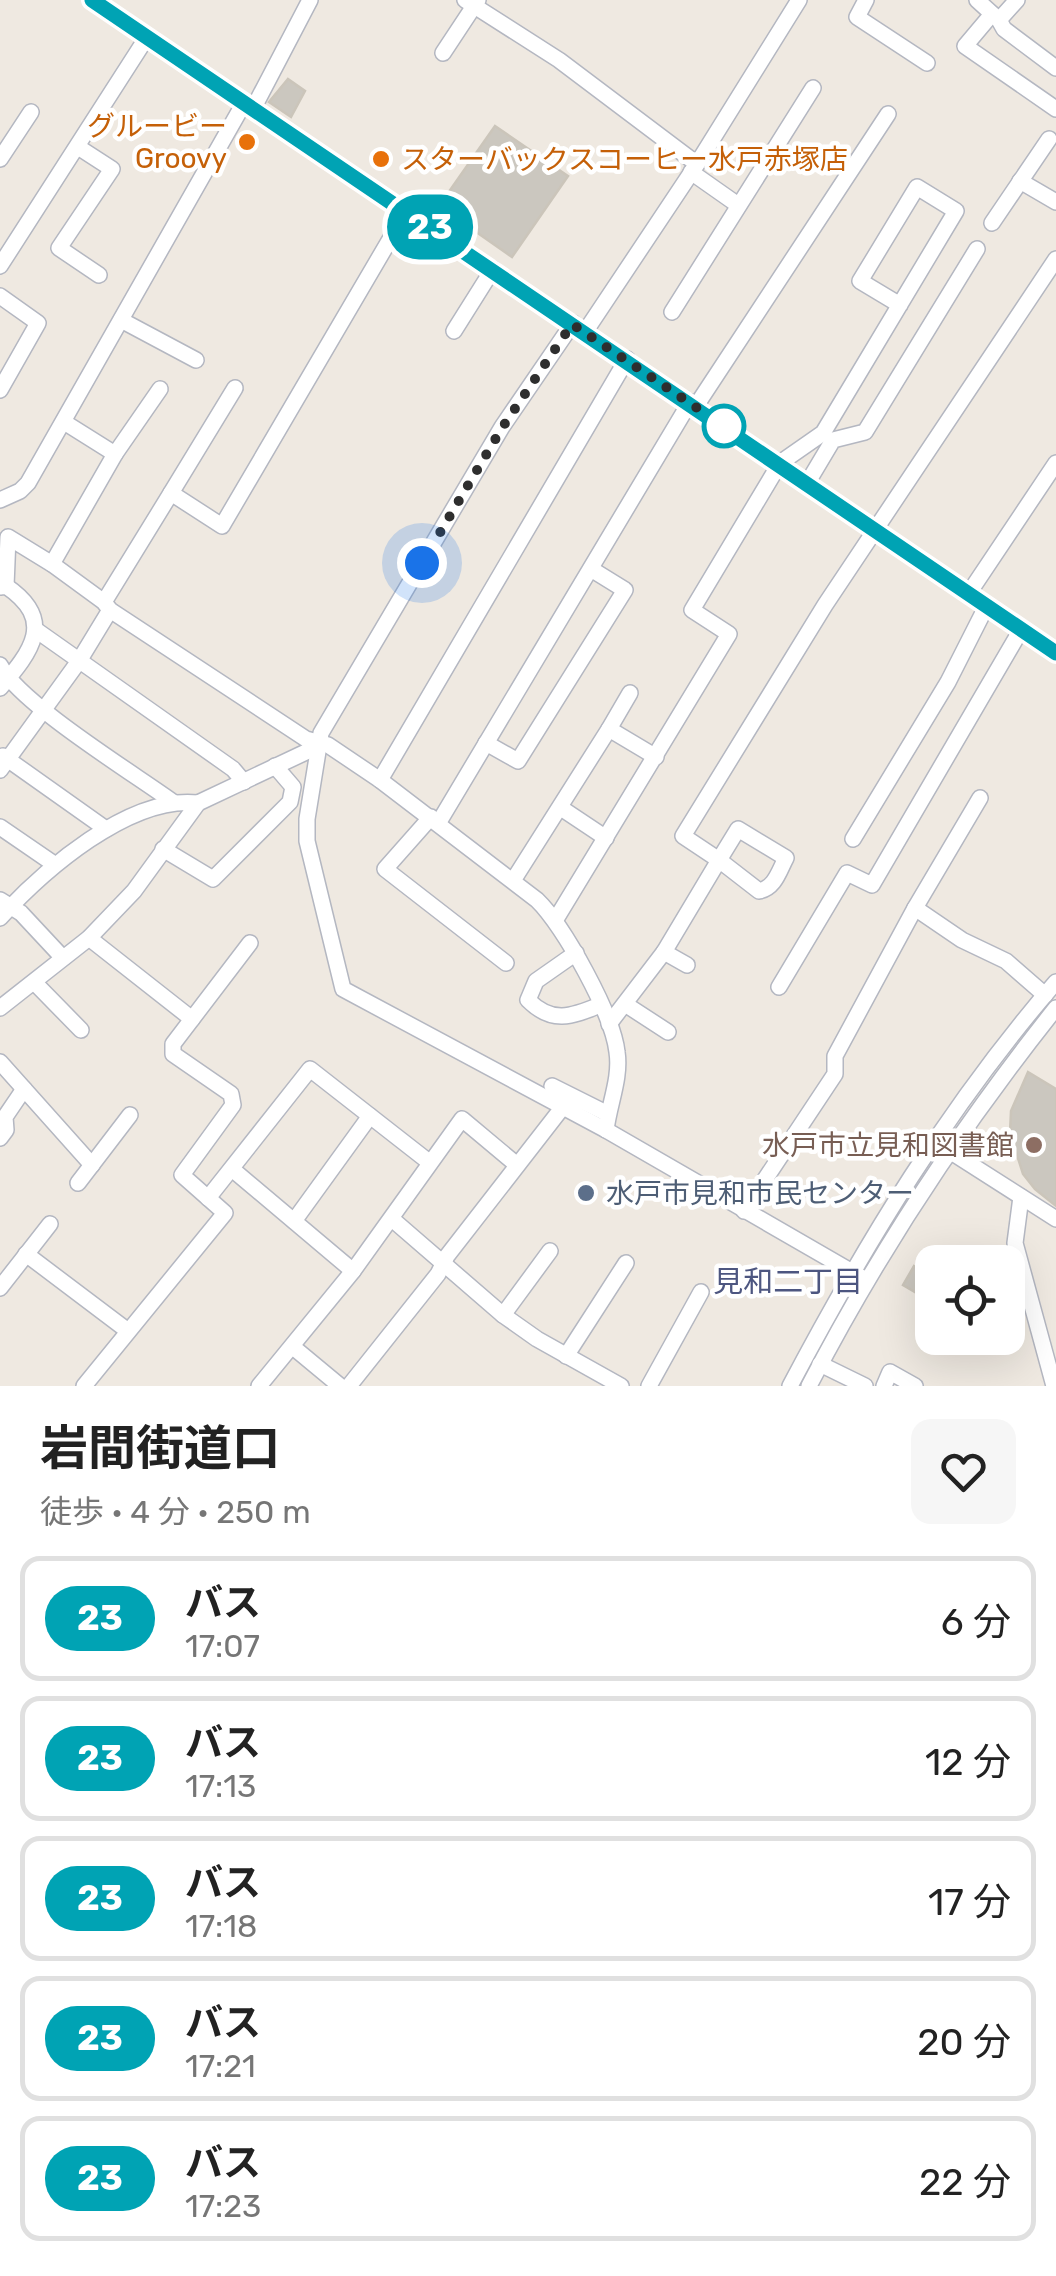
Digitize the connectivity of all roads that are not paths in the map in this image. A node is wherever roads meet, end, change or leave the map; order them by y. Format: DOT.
graph roads {
  1 [pos="92,0"];
  2 [pos="310,0"];
  3 [pos="799,0"];
  4 [pos="866,0"];
  5 [pos="977,0"];
  6 [pos="1017,0"];
  7 [pos="472,2"];
  8 [pos="118,7"];
  9 [pos="996,17"];
  10 [pos="147,36"];
  11 [pos="443,53"];
  12 [pos="927,63"];
  13 [pos="1056,68"];
  14 [pos="812,88"];
  15 [pos="248,106"];
  16 [pos="1056,110"];
  17 [pos="31,112"];
  18 [pos="888,114"];
  19 [pos="1049,139"];
  20 [pos="78,147"];
  21 [pos="0,158"];
  22 [pos="694,168"];
  23 [pos="1020,181"];
  24 [pos="1056,202"];
  25 [pos="738,204"];
  26 [pos="406,212"];
  27 [pos="992,224"];
  28 [pos="977,248"];
  29 [pos="1056,259"];
  30 [pos="0,266"];
  31 [pos="493,269"];
  32 [pos="99,275"];
  33 [pos="0,296"];
  34 [pos="900,305"];
  35 [pos="672,312"];
  36 [pos="122,320"];
  37 [pos="579,328"];
  38 [pos="454,331"];
  39 [pos="196,360"];
  40 [pos="627,360"];
  41 [pos="235,388"];
  42 [pos="160,389"];
  43 [pos="0,390"];
  44 [pos="693,404"];
  45 [pos="64,422"];
  46 [pos="115,454"];
  47 [pos="1056,463"];
  48 [pos="780,464"];
  49 [pos="808,482"];
  50 [pos="170,493"];
  51 [pos="0,500"];
  52 [pos="875,528"];
  53 [pos="52,564"];
  54 [pos="590,569"];
  55 [pos="3,586"];
  56 [pos="970,593"];
  57 [pos="987,604"];
  58 [pos="107,606"];
  59 [pos="1022,628"];
  60 [pos="36,630"];
  61 [pos="1056,653"];
  62 [pos="79,661"];
  63 [pos="2,677"];
  64 [pos="630,694"];
  65 [pos="44,709"];
  66 [pos="609,729"];
  67 [pos="318,742"];
  68 [pos="486,743"];
  69 [pos="656,756"];
  70 [pos="3,761"];
  71 [pos="275,766"];
  72 [pos="380,780"];
  73 [pos="244,782"];
  74 [pos="980,798"];
  75 [pos="173,802"];
  76 [pos="198,804"];
  77 [pos="561,808"];
  78 [pos="435,819"];
  79 [pos="0,827"];
  80 [pos="106,829"];
  81 [pos="606,838"];
  82 [pos="853,838"];
  83 [pos="163,849"];
  84 [pos="54,864"];
  85 [pos="514,880"];
  86 [pos="3,908"];
  87 [pos="916,908"];
  88 [pos="556,919"];
  89 [pos="89,938"];
  90 [pos="250,943"];
  91 [pos="664,952"];
  92 [pos="576,953"];
  93 [pos="63,958"];
  94 [pos="506,964"];
  95 [pos="687,965"];
  96 [pos="34,982"];
  97 [pos="779,987"];
  98 [pos="1051,988"];
  99 [pos="625,1004"];
  100 [pos="600,1006"];
  101 [pos="0,1008"];
  102 [pos="1056,1008"];
  103 [pos="192,1019"];
  104 [pos="609,1024"];
  105 [pos="80,1030"];
  106 [pos="668,1032"];
  107 [pos="0,1062"];
  108 [pos="552,1086"];
  109 [pos="24,1088"];
  110 [pos="562,1108"];
  111 [pos="130,1116"];
  112 [pos="370,1116"];
  113 [pos="607,1122"];
  114 [pos="0,1138"];
  115 [pos="948,1150"];
  116 [pos="429,1162"];
  117 [pos="92,1165"];
  118 [pos="516,1165"];
  119 [pos="232,1169"];
  120 [pos="78,1183"];
  121 [pos="1021,1197"];
  122 [pos="208,1198"];
  123 [pos="744,1211"];
  124 [pos="392,1219"];
  125 [pos="1056,1220"];
  126 [pos="294,1221"];
  127 [pos="50,1224"];
  128 [pos="550,1251"];
  129 [pos="26,1254"];
  130 [pos="626,1263"];
  131 [pos="442,1264"];
  132 [pos="353,1271"];
  133 [pos="859,1275"];
  134 [pos="0,1288"];
  135 [pos="701,1292"];
  136 [pos="503,1315"];
  137 [pos="128,1331"];
  138 [pos="293,1347"];
  139 [pos="566,1356"];
  140 [pos="820,1364"];
  141 [pos="84,1386"];
  142 [pos="259,1386"];
  143 [pos="340,1386"];
  144 [pos="349,1386"];
  145 [pos="621,1386"];
  146 [pos="649,1386"];
  147 [pos="790,1386"];
  148 [pos="809,1386"];
  149 [pos="865,1386"];
  150 [pos="884,1386"];
  151 [pos="915,1386"];
  152 [pos="1054,1386"];
  1 -- 8 [label="street"];
  2 -- 15 [label="street"];
  3 -- 22 [label="street"];
  4 -- 12 [label="street"];
  5 -- 9 [label="street"];
  6 -- 9 [label="street"];
  7 -- 11 [label="street"];
  7 -- 22 [label="street"];
  8 -- 10 [label="street"];
  9 -- 13 [label="street"];
  9 -- 16 [label="street"];
  10 -- 15 [label="street"];
  10 -- 20 [label="street"];
  14 -- 25 [label="street"];
  15 -- 26 [label="street"];
  15 -- 36 [label="street"];
  17 -- 21 [label="street"];
  18 -- 44 [label="street"];
  19 -- 23 [label="street"];
  20 -- 30 [label="street"];
  20 -- 32 [label="street"];
  22 -- 25 [label="street"];
  22 -- 37 [label="street"];
  23 -- 24 [label="street"];
  23 -- 27 [label="street"];
  25 -- 35 [label="street"];
  26 -- 31 [label="street"];
  26 -- 50 [label="street"];
  28 -- 49 [label="street"];
  29 -- 52 [label="street"];
  31 -- 37 [label="street"];
  31 -- 38 [label="street"];
  33 -- 43 [label="street"];
  34 -- 34 [label="street"];
  34 -- 48 [label="street"];
  36 -- 39 [label="street"];
  36 -- 45 [label="street"];
  37 -- 40 [label="street"];
  37 -- 67 [label="street"];
  40 -- 44 [label="street"];
  40 -- 72 [label="street"];
  41 -- 50 [label="street"];
  42 -- 46 [label="street"];
  44 -- 48 [label="street"];
  44 -- 54 [label="street"];
  45 -- 46 [label="street"];
  45 -- 51 [label="street"];
  46 -- 53 [label="street"];
  47 -- 56 [label="street"];
  48 -- 49 [label="street"];
  48 -- 69 [label="street"];
  49 -- 52 [label="street"];
  50 -- 58 [label="street"];
  52 -- 56 [label="street"];
  52 -- 91 [label="street"];
  53 -- 55 [label="street"];
  53 -- 58 [label="street"];
  54 -- 68 [label="street"];
  54 -- 68 [label="street"];
  55 -- 60 [label="street"];
  56 -- 57 [label="street"];
  57 -- 59 [label="street"];
  57 -- 82 [label="street"];
  58 -- 62 [label="street"];
  58 -- 67 [label="street"];
  59 -- 61 [label="street"];
  59 -- 97 [label="street"];
  60 -- 62 [label="street"];
  60 -- 63 [label="street"];
  62 -- 65 [label="street"];
  62 -- 73 [label="street"];
  63 -- 65 [label="street"];
  64 -- 66 [label="street"];
  65 -- 70 [label="street"];
  65 -- 75 [label="street"];
  66 -- 69 [label="street"];
  66 -- 77 [label="street"];
  67 -- 71 [label="street"];
  67 -- 72 [label="street"];
  67 -- 110 [label="street"];
  68 -- 78 [label="street"];
  69 -- 81 [label="street"];
  70 -- 80 [label="street"];
  71 -- 73 [label="street"];
  71 -- 83 [label="street"];
  72 -- 78 [label="street"];
  73 -- 76 [label="street"];
  74 -- 87 [label="street"];
  75 -- 76 [label="street"];
  75 -- 80 [label="street"];
  76 -- 83 [label="street"];
  77 -- 81 [label="street"];
  77 -- 85 [label="street"];
  78 -- 85 [label="street"];
  78 -- 94 [label="street"];
  79 -- 84 [label="street"];
  80 -- 84 [label="street"];
  81 -- 88 [label="street"];
  83 -- 89 [label="street"];
  84 -- 86 [label="street"];
  85 -- 88 [label="street"];
  86 -- 93 [label="street"];
  87 -- 98 [label="street"];
  87 -- 123 [label="street"];
  88 -- 92 [label="street"];
  89 -- 93 [label="street"];
  89 -- 103 [label="street"];
  90 -- 103 [label="street"];
  91 -- 95 [label="street"];
  91 -- 99 [label="street"];
  92 -- 100 [label="street"];
  92 -- 100 [label="street"];
  93 -- 96 [label="street"];
  96 -- 101 [label="street"];
  96 -- 105 [label="street"];
  98 -- 133 [label="street"];
  99 -- 104 [label="street"];
  99 -- 106 [label="street"];
  100 -- 104 [label="street"];
  102 -- 115 [label="street"];
  103 -- 122 [label="street"];
  104 -- 113 [label="street"];
  107 -- 109 [label="street"];
  108 -- 113 [label="street"];
  109 -- 114 [label="street"];
  109 -- 117 [label="street"];
  110 -- 113 [label="street"];
  110 -- 118 [label="street"];
  111 -- 117 [label="street"];
  112 -- 116 [label="street"];
  112 -- 119 [label="street"];
  112 -- 126 [label="street"];
  113 -- 123 [label="street"];
  115 -- 121 [label="street"];
  115 -- 133 [label="street"];
  116 -- 118 [label="street"];
  116 -- 124 [label="street"];
  117 -- 120 [label="street"];
  118 -- 131 [label="street"];
  119 -- 122 [label="street"];
  119 -- 126 [label="street"];
  121 -- 125 [label="street"];
  121 -- 152 [label="street"];
  122 -- 137 [label="street"];
  123 -- 133 [label="street"];
  124 -- 131 [label="street"];
  124 -- 132 [label="street"];
  126 -- 132 [label="street"];
  127 -- 129 [label="street"];
  128 -- 136 [label="street"];
  129 -- 134 [label="street"];
  129 -- 137 [label="street"];
  130 -- 139 [label="street"];
  131 -- 136 [label="street"];
  131 -- 144 [label="street"];
  132 -- 138 [label="street"];
  133 -- 140 [label="street"];
  133 -- 147 [label="street"];
  135 -- 146 [label="street"];
  136 -- 139 [label="street"];
  137 -- 141 [label="street"];
  138 -- 142 [label="street"];
  138 -- 143 [label="street"];
  139 -- 145 [label="street"];
  140 -- 148 [label="street"];
  140 -- 149 [label="street"];
  150 -- 151 [label="street"];
}
